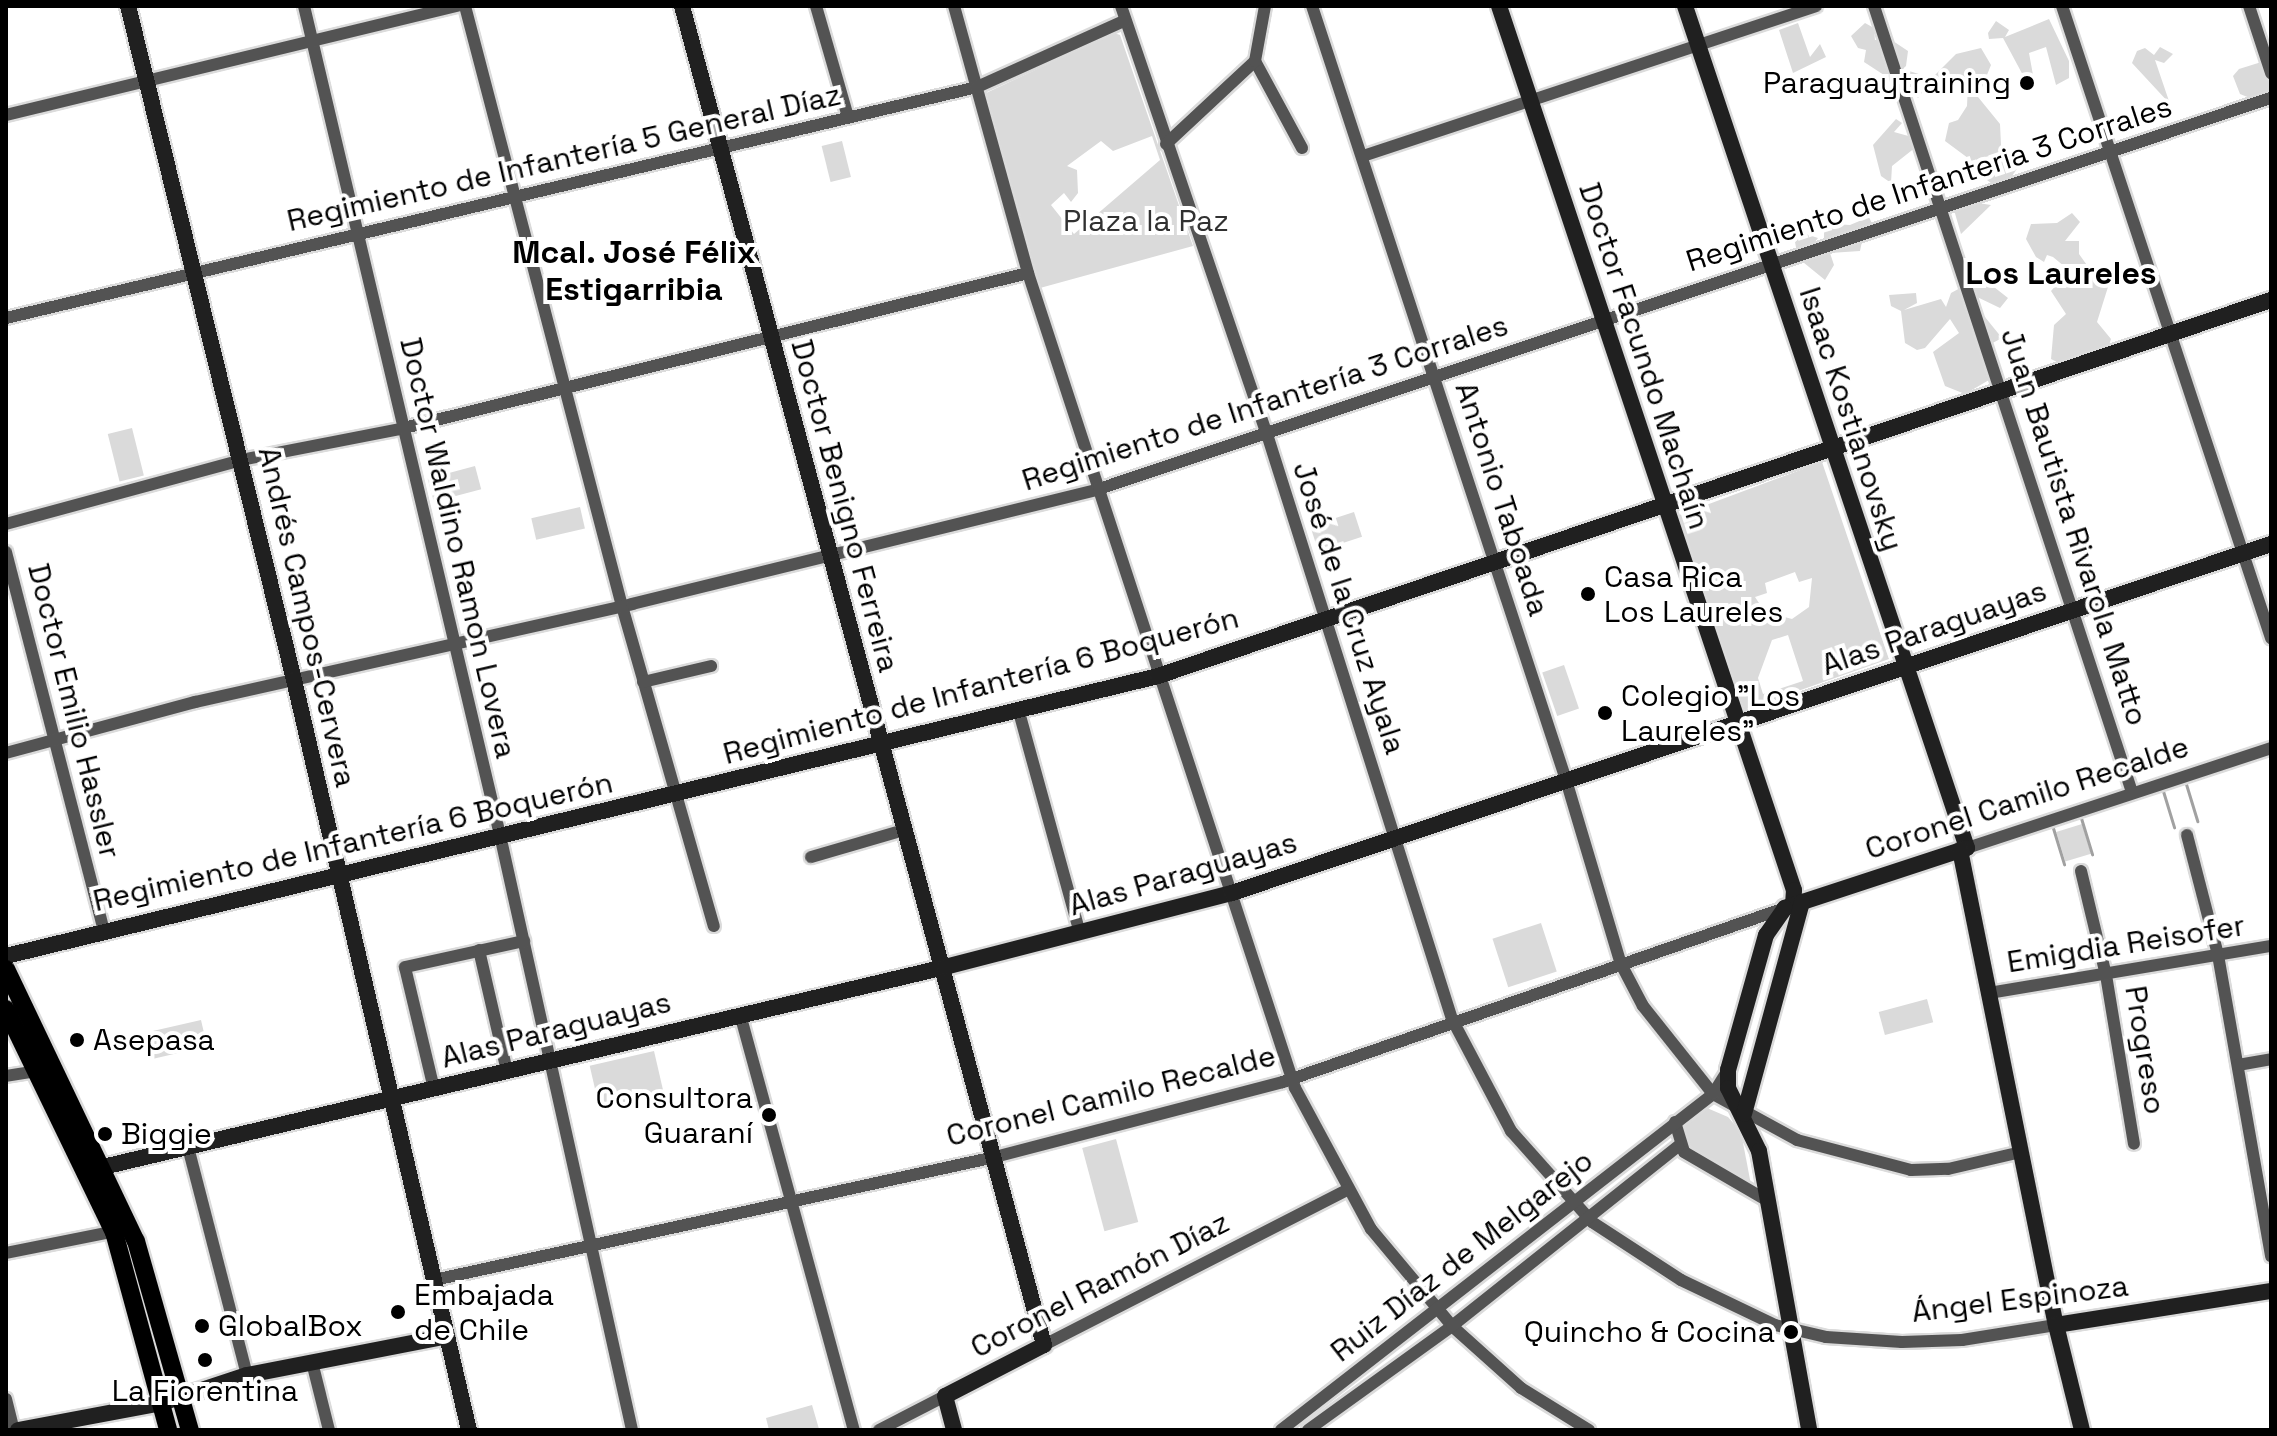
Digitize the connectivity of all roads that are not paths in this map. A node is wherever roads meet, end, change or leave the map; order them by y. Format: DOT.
graph roads {
  1 [pos="128,6"];
  2 [pos="304,6"];
  3 [pos="458,6"];
  4 [pos="465,6"];
  5 [pos="682,6"];
  6 [pos="816,6"];
  7 [pos="954,6"];
  8 [pos="1121,6"];
  9 [pos="1265,6"];
  10 [pos="1312,6"];
  11 [pos="1499,6"];
  12 [pos="1685,6"];
  13 [pos="1816,6"];
  14 [pos="1874,6"];
  15 [pos="2062,6"];
  16 [pos="2249,6"];
  17 [pos="1124,21"];
  18 [pos="313,41"];
  19 [pos="1699,45"];
  20 [pos="1255,61"];
  21 [pos="2271,73"];
  22 [pos="145,80"];
  23 [pos="977,87"];
  24 [pos="1531,98"];
  25 [pos="2271,98"];
  26 [pos="6,115"];
  27 [pos="848,117"];
  28 [pos="1166,144"];
  29 [pos="720,148"];
  30 [pos="1302,148"];
  31 [pos="2108,152"];
  32 [pos="1363,156"];
  33 [pos="514,196"];
  34 [pos="1941,208"];
  35 [pos="358,234"];
  36 [pos="1769,262"];
  37 [pos="194,273"];
  38 [pos="1028,273"];
  39 [pos="2271,300"];
  40 [pos="6,318"];
  41 [pos="1604,320"];
  42 [pos="2170,334"];
  43 [pos="770,336"];
  44 [pos="1435,376"];
  45 [pos="564,386"];
  46 [pos="2003,388"];
  47 [pos="400,429"];
  48 [pos="1266,431"];
  49 [pos="1832,448"];
  50 [pos="241,460"];
  51 [pos="1099,489"];
  52 [pos="1663,506"];
  53 [pos="6,524"];
  54 [pos="2271,544"];
  55 [pos="6,552"];
  56 [pos="2243,554"];
  57 [pos="829,556"];
  58 [pos="1494,562"];
  59 [pos="622,606"];
  60 [pos="2076,610"];
  61 [pos="1324,620"];
  62 [pos="2271,638"];
  63 [pos="454,643"];
  64 [pos="711,666"];
  65 [pos="1905,669"];
  66 [pos="1158,676"];
  67 [pos="294,680"];
  68 [pos="643,682"];
  69 [pos="1019,712"];
  70 [pos="1736,723"];
  71 [pos="51,741"];
  72 [pos="881,746"];
  73 [pos="2271,748"];
  74 [pos="6,753"];
  75 [pos="1566,780"];
  76 [pos="2132,792"];
  77 [pos="676,795"];
  78 [pos="904,830"];
  79 [pos="500,835"];
  80 [pos="2187,835"];
  81 [pos="1396,836"];
  82 [pos="1964,849"];
  83 [pos="811,857"];
  84 [pos="2081,871"];
  85 [pos="340,873"];
  86 [pos="1232,893"];
  87 [pos="1793,905"];
  88 [pos="714,926"];
  89 [pos="104,930"];
  90 [pos="1080,933"];
  91 [pos="524,941"];
  92 [pos="2271,946"];
  93 [pos="479,950"];
  94 [pos="2218,955"];
  95 [pos="6,956"];
  96 [pos="1621,964"];
  97 [pos="940,966"];
  98 [pos="6,969"];
  99 [pos="2106,975"];
  100 [pos="1989,993"];
  101 [pos="6,1009"];
  102 [pos="740,1014"];
  103 [pos="1452,1019"];
  104 [pos="2271,1059"];
  105 [pos="551,1061"];
  106 [pos="2238,1065"];
  107 [pos="45,1069"];
  108 [pos="1728,1070"];
  109 [pos="507,1071"];
  110 [pos="6,1076"];
  111 [pos="1291,1079"];
  112 [pos="434,1089"];
  113 [pos="1713,1094"];
  114 [pos="390,1099"];
  115 [pos="1744,1114"];
  116 [pos="1675,1122"];
  117 [pos="2134,1144"];
  118 [pos="1678,1146"];
  119 [pos="188,1147"];
  120 [pos="2021,1152"];
  121 [pos="992,1157"];
  122 [pos="95,1170"];
  123 [pos="2264,1176"];
  124 [pos="1347,1190"];
  125 [pos="1768,1201"];
  126 [pos="789,1202"];
  127 [pos="1572,1203"];
  128 [pos="1587,1217"];
  129 [pos="122,1230"];
  130 [pos="590,1242"];
  131 [pos="6,1253"];
  132 [pos="2271,1256"];
  133 [pos="434,1280"];
  134 [pos="2271,1291"];
  135 [pos="1437,1309"];
  136 [pos="2056,1325"];
  137 [pos="1452,1326"];
  138 [pos="1791,1329"];
  139 [pos="447,1336"];
  140 [pos="1044,1345"];
  141 [pos="312,1362"];
  142 [pos="247,1375"];
  143 [pos="182,1394"];
  144 [pos="945,1396"];
  145 [pos="6,1399"];
  146 [pos="162,1403"];
  147 [pos="16,1430"];
  148 [pos="168,1430"];
  149 [pos="190,1430"];
  150 [pos="329,1430"];
  151 [pos="469,1430"];
  152 [pos="632,1430"];
  153 [pos="854,1430"];
  154 [pos="879,1430"];
  155 [pos="954,1430"];
  156 [pos="1281,1430"];
  157 [pos="1308,1430"];
  158 [pos="1589,1430"];
  159 [pos="1809,1430"];
  160 [pos="2082,1430"];
  1 -- 22 [label="street, Andrés Campos-Cervera"];
  2 -- 18 [label="street, Doctor Waldino Ramon Lovera"];
  3 -- 18 [label="street"];
  4 -- 33 [label="street"];
  5 -- 29 [label="street, Doctor Benigno Ferreira"];
  6 -- 27 [label="street"];
  7 -- 23 [label="street"];
  8 -- 17 [label="street, José de la Cruz Ayala"];
  9 -- 20 [label="street"];
  10 -- 32 [label="street, Antonio Taboada"];
  11 -- 24 [label="street, Doctor Facundo Machaín"];
  12 -- 19 [label="street, Isaac Kostianovsky"];
  13 -- 19 [label="street"];
  14 -- 34 [label="street, Juan Bautista Rivarola Matto"];
  15 -- 31 [label="street"];
  16 -- 21 [label="street"];
  17 -- 23 [label="street, Regimiento de Infantería 5 General Díaz"];
  17 -- 28 [label="street, José de la Cruz Ayala"];
  18 -- 22 [label="street"];
  18 -- 35 [label="street, Doctor Waldino Ramon Lovera"];
  19 -- 24 [label="street"];
  19 -- 36 [label="street, Isaac Kostianovsky"];
  20 -- 28 [label="street"];
  20 -- 30 [label="street"];
  22 -- 26 [label="street"];
  22 -- 37 [label="street, Andrés Campos-Cervera"];
  23 -- 27 [label="street, Regimiento de Infantería 5 General Díaz"];
  23 -- 38 [label="street"];
  24 -- 32 [label="street"];
  24 -- 41 [label="street, Doctor Facundo Machaín"];
  25 -- 31 [label="street, Regimiento de Infanteria 3 Corrales"];
  27 -- 29 [label="street, Regimiento de Infantería 5 General Díaz"];
  28 -- 48 [label="street, José de la Cruz Ayala"];
  29 -- 33 [label="street, Regimiento de Infantería 5 General Díaz"];
  29 -- 43 [label="street, Doctor Benigno Ferreira"];
  31 -- 34 [label="street, Regimiento de Infanteria 3 Corrales"];
  31 -- 42 [label="street"];
  32 -- 44 [label="street, Antonio Taboada"];
  33 -- 35 [label="street, Regimiento de Infantería 5 General Díaz"];
  33 -- 45 [label="street"];
  34 -- 36 [label="street, Regimiento de Infanteria 3 Corrales"];
  34 -- 46 [label="street, Juan Bautista Rivarola Matto"];
  35 -- 37 [label="street, Regimiento de Infantería 5 General Díaz"];
  35 -- 47 [label="street, Doctor Waldino Ramon Lovera"];
  36 -- 41 [label="street, Regimiento de Infanteria 3 Corrales"];
  36 -- 49 [label="street, Isaac Kostianovsky"];
  37 -- 40 [label="street, Regimiento de Infantería 5 General Díaz"];
  37 -- 50 [label="street, Andrés Campos-Cervera"];
  38 -- 43 [label="street"];
  38 -- 51 [label="street"];
  39 -- 42 [label="street, Regimiento de Infantería 6 Boquerón"];
  41 -- 44 [label="street, Regimiento de Infantería 3 Corrales"];
  41 -- 52 [label="street, Doctor Facundo Machaín"];
  42 -- 46 [label="street, Regimiento de Infantería 6 Boquerón"];
  42 -- 56 [label="street"];
  43 -- 45 [label="street"];
  43 -- 57 [label="street, Doctor Benigno Ferreira"];
  44 -- 48 [label="street, Regimiento de Infantería 3 Corrales"];
  44 -- 58 [label="street, Antonio Taboada"];
  45 -- 47 [label="street"];
  45 -- 59 [label="street"];
  46 -- 49 [label="street, Regimiento de Infantería 6 Boquerón"];
  46 -- 60 [label="street, Juan Bautista Rivarola Matto"];
  47 -- 50 [label="street"];
  47 -- 63 [label="street, Doctor Waldino Ramon Lovera"];
  48 -- 51 [label="street, Regimiento de Infantería 3 Corrales"];
  48 -- 61 [label="street, José de la Cruz Ayala"];
  49 -- 52 [label="street, Regimiento de Infantería 6 Boquerón"];
  49 -- 65 [label="street, Isaac Kostianovsky"];
  50 -- 53 [label="street"];
  50 -- 67 [label="street, Andrés Campos-Cervera"];
  51 -- 57 [label="street, Regimiento de Infantería 3 Corrales"];
  51 -- 66 [label="street"];
  52 -- 58 [label="street, Regimiento de Infantería 6 Boquerón"];
  52 -- 70 [label="street, Doctor Facundo Machaín"];
  54 -- 56 [label="street, Alas Paraguayas"];
  55 -- 71 [label="street, Doctor Emilio Hassler"];
  56 -- 60 [label="street, Alas Paraguayas"];
  56 -- 62 [label="street"];
  57 -- 59 [label="street, Regimiento de Infantería 3 Corrales"];
  57 -- 72 [label="street, Doctor Benigno Ferreira"];
  58 -- 61 [label="street, Regimiento de Infantería 6 Boquerón"];
  58 -- 75 [label="street, Antonio Taboada"];
  59 -- 63 [label="street, Regimiento de Infantería 3 Corrales"];
  59 -- 68 [label="street"];
  60 -- 65 [label="street, Alas Paraguayas"];
  60 -- 76 [label="street, Juan Bautista Rivarola Matto"];
  61 -- 66 [label="street, Regimiento de Infantería 6 Boquerón"];
  61 -- 81 [label="street, José de la Cruz Ayala"];
  63 -- 67 [label="street, Regimiento de Infantería 3 Corrales"];
  63 -- 79 [label="street, Doctor Waldino Ramon Lovera"];
  64 -- 68 [label="street"];
  65 -- 70 [label="street, Alas Paraguayas"];
  65 -- 82 [label="street, Isaac Kostianovsky"];
  66 -- 69 [label="street, Regimiento de Infantería 6 Boquerón"];
  66 -- 86 [label="street"];
  67 -- 71 [label="street, Regimiento de Infantería 3 Corrales"];
  67 -- 85 [label="street, Andrés Campos-Cervera"];
  68 -- 77 [label="street"];
  69 -- 72 [label="street, Regimiento de Infantería 6 Boquerón"];
  69 -- 90 [label="street"];
  70 -- 75 [label="street, Alas Paraguayas"];
  70 -- 87 [label="street, Doctor Facundo Machaín"];
  71 -- 74 [label="street, Regimiento de Infantería 3 Corrales"];
  71 -- 89 [label="street, Doctor Emilio Hassler"];
  72 -- 77 [label="street, Regimiento de Infantería 6 Boquerón"];
  72 -- 78 [label="street, Doctor Benigno Ferreira"];
  73 -- 76 [label="street, Coronel Camilo Recalde"];
  75 -- 81 [label="street, Alas Paraguayas"];
  75 -- 96 [label="street, Antonio Taboada"];
  76 -- 82 [label="street, Coronel Camilo Recalde"];
  77 -- 79 [label="street, Regimiento de Infantería 6 Boquerón"];
  77 -- 88 [label="street"];
  78 -- 83 [label="street"];
  78 -- 97 [label="street, Doctor Benigno Ferreira"];
  79 -- 85 [label="street, Regimiento de Infantería 6 Boquerón"];
  79 -- 91 [label="street, Doctor Waldino Ramon Lovera"];
  80 -- 94 [label="street"];
  81 -- 86 [label="street, Alas Paraguayas"];
  81 -- 103 [label="street, José de la Cruz Ayala"];
  82 -- 87 [label="street, Coronel Camilo Recalde"];
  82 -- 100 [label="street, Isaac Kostianovsky"];
  84 -- 99 [label="street, Progreso"];
  85 -- 89 [label="street, Regimiento de Infantería 6 Boquerón"];
  85 -- 114 [label="street, Andrés Campos-Cervera"];
  86 -- 90 [label="street, Alas Paraguayas"];
  86 -- 111 [label="street"];
  87 -- 96 [label="street, Coronel Camilo Recalde"];
  87 -- 108 [label="street"];
  87 -- 115 [label="street, Doctor Facundo Machaín"];
  89 -- 95 [label="street, Regimiento de Infantería 6 Boquerón"];
  90 -- 97 [label="street, Alas Paraguayas"];
  91 -- 93 [label="street"];
  91 -- 105 [label="street, Doctor Waldino Ramon Lovera"];
  92 -- 94 [label="street, Emigdia Reisofer"];
  93 -- 109 [label="street"];
  93 -- 112 [label="street"];
  94 -- 99 [label="street, Emigdia Reisofer"];
  94 -- 106 [label="street"];
  96 -- 103 [label="street, Coronel Camilo Recalde"];
  96 -- 113 [label="street, Antonio Taboada"];
  97 -- 102 [label="street, Alas Paraguayas"];
  97 -- 121 [label="street, Doctor Benigno Ferreira"];
  98 -- 107 [label="main road"];
  99 -- 100 [label="street, Emigdia Reisofer"];
  99 -- 117 [label="street, Progreso"];
  100 -- 120 [label="street"];
  101 -- 107 [label="main road"];
  102 -- 105 [label="street, Alas Paraguayas"];
  102 -- 126 [label="street"];
  103 -- 111 [label="street, Coronel Camilo Recalde"];
  103 -- 127 [label="street, José de la Cruz Ayala"];
  104 -- 106 [label="street"];
  105 -- 109 [label="street, Alas Paraguayas"];
  105 -- 130 [label="street, Doctor Waldino Ramon Lovera"];
  106 -- 123 [label="street"];
  107 -- 110 [label="street"];
  107 -- 122 [label="main road"];
  108 -- 113 [label="street, Ruiz Díaz de Melgarejo"];
  108 -- 115 [label="street"];
  109 -- 112 [label="street, Alas Paraguayas"];
  111 -- 121 [label="street, Coronel Camilo Recalde"];
  111 -- 124 [label="street"];
  112 -- 114 [label="street, Alas Paraguayas"];
  113 -- 115 [label="street, Antonio Taboada"];
  113 -- 116 [label="street, Ruiz Díaz de Melgarejo"];
  114 -- 119 [label="street, Alas Paraguayas"];
  114 -- 133 [label="street, Andrés Campos-Cervera"];
  115 -- 120 [label="street, Antonio Taboada"];
  115 -- 125 [label="street"];
  116 -- 118 [label="street"];
  116 -- 127 [label="street, Ruiz Díaz de Melgarejo"];
  118 -- 125 [label="street"];
  118 -- 128 [label="street, Ruiz Díaz de Melgarejo"];
  119 -- 122 [label="street, Alas Paraguayas"];
  119 -- 142 [label="street"];
  120 -- 136 [label="street"];
  121 -- 126 [label="street, Coronel Camilo Recalde"];
  121 -- 140 [label="street, Doctor Benigno Ferreira"];
  122 -- 129 [label="main road"];
  123 -- 132 [label="street"];
  124 -- 135 [label="street"];
  124 -- 140 [label="street, Coronel Ramón Díaz"];
  125 -- 138 [label="street"];
  126 -- 130 [label="street, Coronel Camilo Recalde"];
  126 -- 153 [label="street"];
  127 -- 128 [label="street, Ángel Espinoza"];
  127 -- 135 [label="street, Ruiz Díaz de Melgarejo"];
  128 -- 137 [label="street, Ruiz Díaz de Melgarejo"];
  128 -- 138 [label="street, Ángel Espinoza"];
  129 -- 131 [label="street"];
  129 -- 143 [label="main road"];
  129 -- 146 [label="main road"];
  130 -- 133 [label="street, Coronel Camilo Recalde"];
  130 -- 152 [label="street, Doctor Waldino Ramon Lovera"];
  133 -- 139 [label="street, Andrés Campos-Cervera"];
  134 -- 136 [label="street, Ángel Espinoza"];
  135 -- 137 [label="street"];
  135 -- 156 [label="street, Ruiz Díaz de Melgarejo"];
  136 -- 138 [label="street, Ángel Espinoza"];
  136 -- 160 [label="street"];
  137 -- 157 [label="street, Ruiz Díaz de Melgarejo"];
  137 -- 158 [label="street"];
  138 -- 159 [label="street"];
  139 -- 141 [label="street"];
  139 -- 151 [label="street, Andrés Campos-Cervera"];
  140 -- 144 [label="street, Coronel Ramón Díaz"];
  141 -- 142 [label="street"];
  141 -- 150 [label="street"];
  142 -- 143 [label="street"];
  143 -- 146 [label="street"];
  143 -- 149 [label="main road"];
  144 -- 154 [label="street, Coronel Ramón Díaz"];
  144 -- 155 [label="street"];
  145 -- 147 [label="street"];
  146 -- 147 [label="street"];
  146 -- 148 [label="main road"];
}
